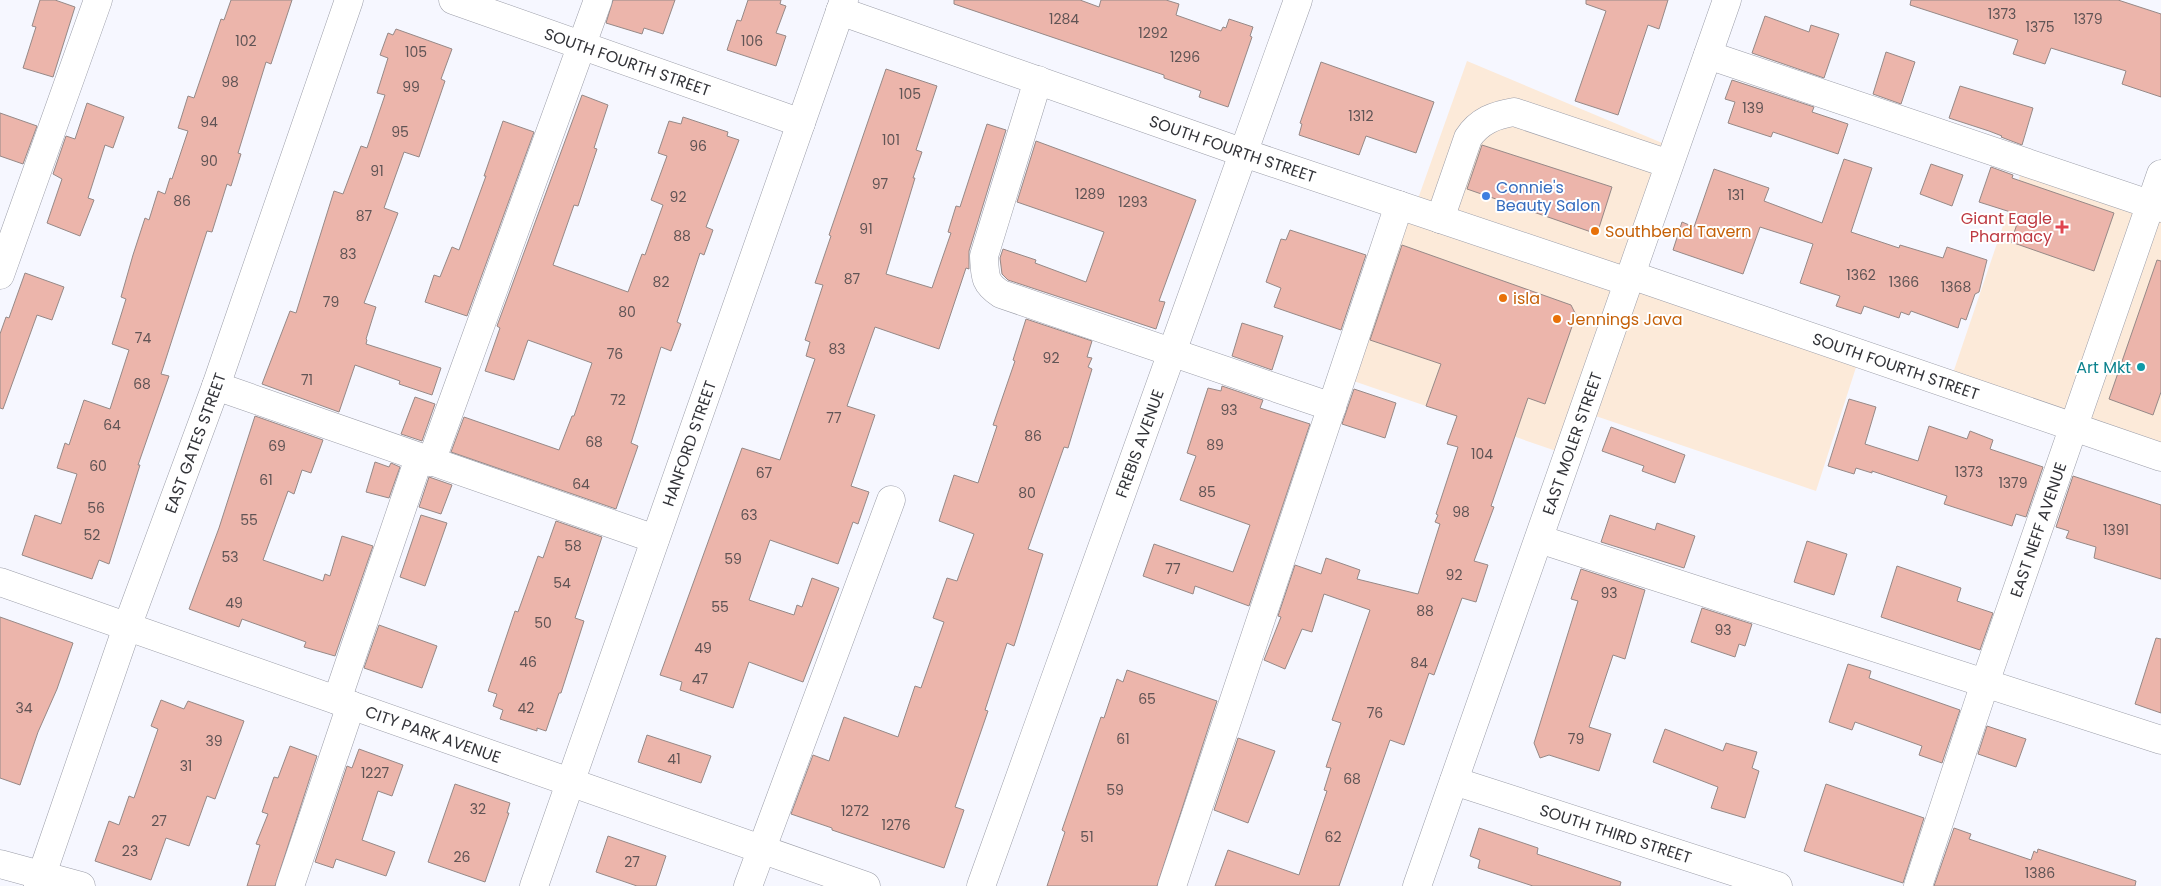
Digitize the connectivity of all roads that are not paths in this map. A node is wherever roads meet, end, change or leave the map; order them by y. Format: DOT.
graph roads {
  1 [pos="98,0"];
  2 [pos="349,0"];
  3 [pos="453,0"];
  4 [pos="598,0"];
  5 [pos="1298,0"];
  6 [pos="1727,0"];
  7 [pos="842,6"];
  8 [pos="581,45"];
  9 [pos="1708,55"];
  10 [pos="1038,80"];
  11 [pos="801,123"];
  12 [pos="1244,153"];
  13 [pos="1669,164"];
  14 [pos="2161,174"];
  15 [pos="1399,205"];
  16 [pos="2156,206"];
  17 [pos="1440,219"];
  18 [pos="0,275"];
  19 [pos="1630,278"];
  20 [pos="1172,353"];
  21 [pos="216,386"];
  22 [pos="1332,407"];
  23 [pos="2074,426"];
  24 [pos="2161,457"];
  25 [pos="425,460"];
  26 [pos="891,500"];
  27 [pos="1539,538"];
  28 [pos="655,539"];
  29 [pos="0,582"];
  30 [pos="128,627"];
  31 [pos="1985,683"];
  32 [pos="344,702"];
  33 [pos="2161,740"];
  34 [pos="1454,780"];
  35 [pos="570,782"];
  36 [pos="761,849"];
  37 [pos="0,864"];
  38 [pos="39,881"];
  39 [pos="82,886"];
  40 [pos="290,886"];
  41 [pos="534,886"];
  42 [pos="748,886"];
  43 [pos="866,886"];
  44 [pos="981,886"];
  45 [pos="1172,886"];
  46 [pos="1417,886"];
  47 [pos="1778,886"];
  48 [pos="1918,886"];
  1 -- 18 [label="street"];
  2 -- 21 [label="street, EAST GATES STREET"];
  3 -- 8 [label="street, SOUTH FOURTH STREET"];
  4 -- 8 [label="street"];
  5 -- 12 [label="street, FREBIS AVENUE"];
  6 -- 9 [label="street, EAST MOLER STREET"];
  7 -- 10 [label="street, SOUTH FOURTH STREET"];
  7 -- 11 [label="street, HANFORD STREET"];
  8 -- 11 [label="street, SOUTH FOURTH STREET"];
  8 -- 25 [label="street"];
  9 -- 13 [label="street, EAST MOLER STREET"];
  9 -- 16 [label="street"];
  10 -- 12 [label="street, SOUTH FOURTH STREET"];
  10 -- 20 [label="street"];
  11 -- 28 [label="street, HANFORD STREET"];
  12 -- 15 [label="street, SOUTH FOURTH STREET"];
  12 -- 20 [label="street, FREBIS AVENUE"];
  13 -- 17 [label="street"];
  13 -- 19 [label="street, EAST MOLER STREET"];
  14 -- 16 [label="street, EAST NEFF AVENUE"];
  15 -- 17 [label="street, SOUTH FOURTH STREET"];
  15 -- 22 [label="street"];
  16 -- 23 [label="street, EAST NEFF AVENUE"];
  17 -- 19 [label="street, SOUTH FOURTH STREET"];
  19 -- 23 [label="street, SOUTH FOURTH STREET"];
  19 -- 27 [label="street, EAST MOLER STREET"];
  20 -- 22 [label="street"];
  20 -- 44 [label="street, FREBIS AVENUE"];
  21 -- 25 [label="street"];
  21 -- 30 [label="street, EAST GATES STREET"];
  22 -- 45 [label="street"];
  23 -- 24 [label="street, SOUTH FOURTH STREET"];
  23 -- 31 [label="street, EAST NEFF AVENUE"];
  25 -- 28 [label="street"];
  25 -- 32 [label="street"];
  26 -- 36 [label="street"];
  27 -- 31 [label="street"];
  27 -- 34 [label="street, EAST MOLER STREET"];
  28 -- 35 [label="street, HANFORD STREET"];
  29 -- 30 [label="street, CITY PARK AVENUE"];
  30 -- 32 [label="street, CITY PARK AVENUE"];
  30 -- 38 [label="street, EAST GATES STREET"];
  31 -- 33 [label="street"];
  31 -- 48 [label="street, EAST NEFF AVENUE"];
  32 -- 35 [label="street, CITY PARK AVENUE"];
  32 -- 40 [label="street"];
  34 -- 46 [label="street, EAST MOLER STREET"];
  34 -- 47 [label="street, SOUTH THIRD STREET"];
  35 -- 36 [label="street, CITY PARK AVENUE"];
  35 -- 41 [label="street, HANFORD STREET"];
  36 -- 42 [label="street"];
  36 -- 43 [label="street, CITY PARK AVENUE"];
  37 -- 38 [label="street"];
  38 -- 39 [label="street"];
}
